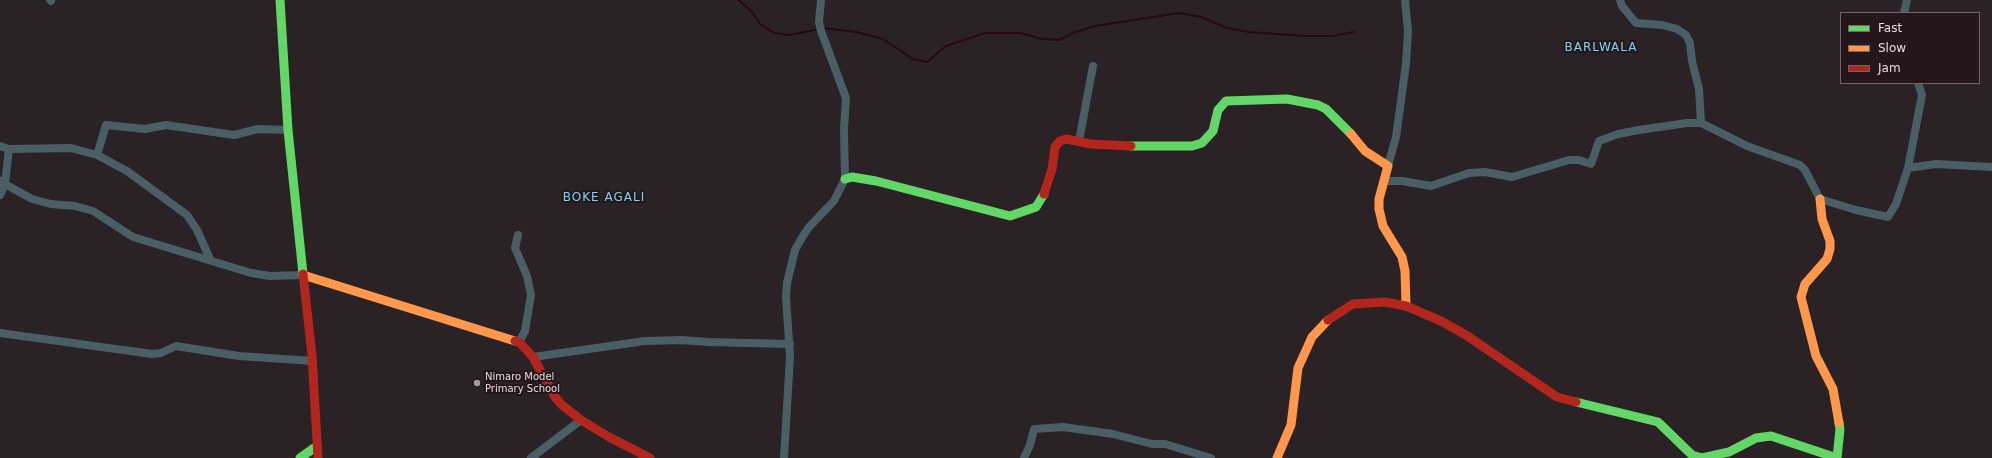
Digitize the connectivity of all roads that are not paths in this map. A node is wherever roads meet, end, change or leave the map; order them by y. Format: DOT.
graph roads {
  1 [pos="280,0"];
  2 [pos="821,0"];
  3 [pos="1405,0"];
  4 [pos="1620,0"];
  5 [pos="1907,0"];
  6 [pos="1904,12"];
  7 [pos="1093,66"];
  8 [pos="1918,84"];
  9 [pos="1701,122"];
  10 [pos="288,130"];
  11 [pos="1079,141"];
  12 [pos="0,146"];
  13 [pos="9,149"];
  14 [pos="97,156"];
  15 [pos="1388,166"];
  16 [pos="1992,167"];
  17 [pos="1908,168"];
  18 [pos="845,179"];
  19 [pos="1384,181"];
  20 [pos="2,182"];
  21 [pos="0,195"];
  22 [pos="1820,198"];
  23 [pos="518,236"];
  24 [pos="210,260"];
  25 [pos="303,275"];
  26 [pos="1406,306"];
  27 [pos="0,333"];
  28 [pos="519,342"];
  29 [pos="790,344"];
  30 [pos="533,357"];
  31 [pos="313,361"];
  32 [pos="581,420"];
  33 [pos="316,446"];
  34 [pos="300,458"];
  35 [pos="318,458"];
  36 [pos="531,458"];
  37 [pos="650,458"];
  38 [pos="784,458"];
  39 [pos="1024,458"];
  40 [pos="1211,458"];
  41 [pos="1277,458"];
  1 -- 10 [label="street"];
  2 -- 18 [label="street"];
  3 -- 15 [label="street"];
  4 -- 9 [label="street"];
  5 -- 6 [label="street"];
  7 -- 11 [label="street"];
  8 -- 17 [label="street"];
  9 -- 19 [label="street"];
  9 -- 22 [label="street"];
  10 -- 14 [label="street"];
  10 -- 25 [label="street"];
  11 -- 15 [label="street"];
  11 -- 18 [label="street"];
  12 -- 13 [label="street"];
  13 -- 14 [label="street"];
  13 -- 20 [label="street"];
  14 -- 24 [label="street"];
  15 -- 19 [label="street"];
  16 -- 17 [label="street"];
  17 -- 22 [label="street"];
  18 -- 29 [label="street"];
  19 -- 26 [label="street"];
  20 -- 21 [label="street"];
  20 -- 24 [label="street"];
  22 -- 26 [label="street"];
  23 -- 28 [label="street"];
  24 -- 25 [label="street"];
  25 -- 28 [label="street"];
  25 -- 31 [label="street"];
  26 -- 41 [label="street"];
  27 -- 31 [label="street"];
  28 -- 30 [label="street"];
  29 -- 30 [label="street"];
  29 -- 38 [label="street"];
  30 -- 32 [label="street"];
  31 -- 33 [label="street"];
  32 -- 36 [label="street"];
  32 -- 37 [label="street"];
  33 -- 34 [label="street"];
  33 -- 35 [label="street"];
  39 -- 40 [label="street"];
}
